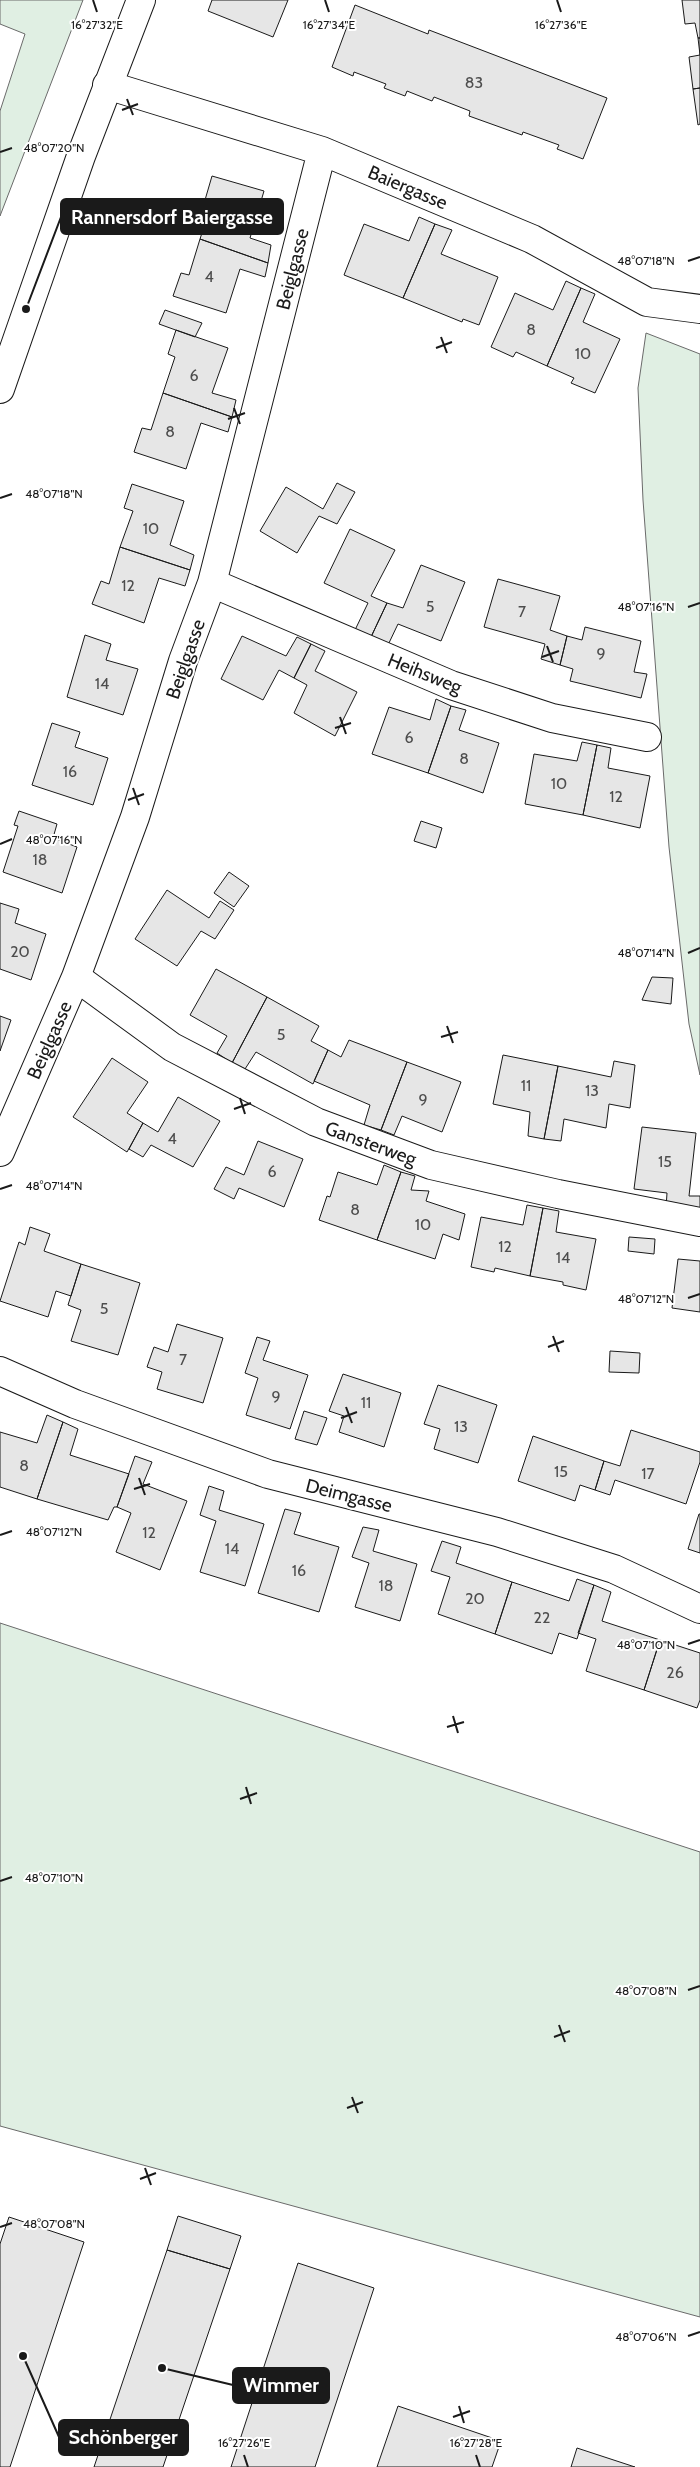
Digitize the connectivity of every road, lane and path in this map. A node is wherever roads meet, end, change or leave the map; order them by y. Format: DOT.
graph roads {
  1 [pos="141,0"];
  2 [pos="107,85"];
  3 [pos="322,151"];
  4 [pos="700,309"];
  5 [pos="0,390"];
  6 [pos="212,583"];
  7 [pos="647,736"];
  8 [pos="76,978"];
  9 [pos="0,1152"];
  10 [pos="700,1222"];
  11 [pos="0,1371"];
  12 [pos="700,1609"];
  1 -- 2 [label="street"];
  2 -- 3 [label="street, Baiergasse"];
  2 -- 5 [label="street"];
  3 -- 4 [label="street, Baiergasse"];
  3 -- 6 [label="street, Beiglgasse"];
  6 -- 7 [label="street, Heihsweg"];
  6 -- 8 [label="street, Beiglgasse"];
  8 -- 9 [label="street, Beiglgasse"];
  8 -- 10 [label="street, Gansterweg"];
  11 -- 12 [label="street, Deimgasse"];
}
